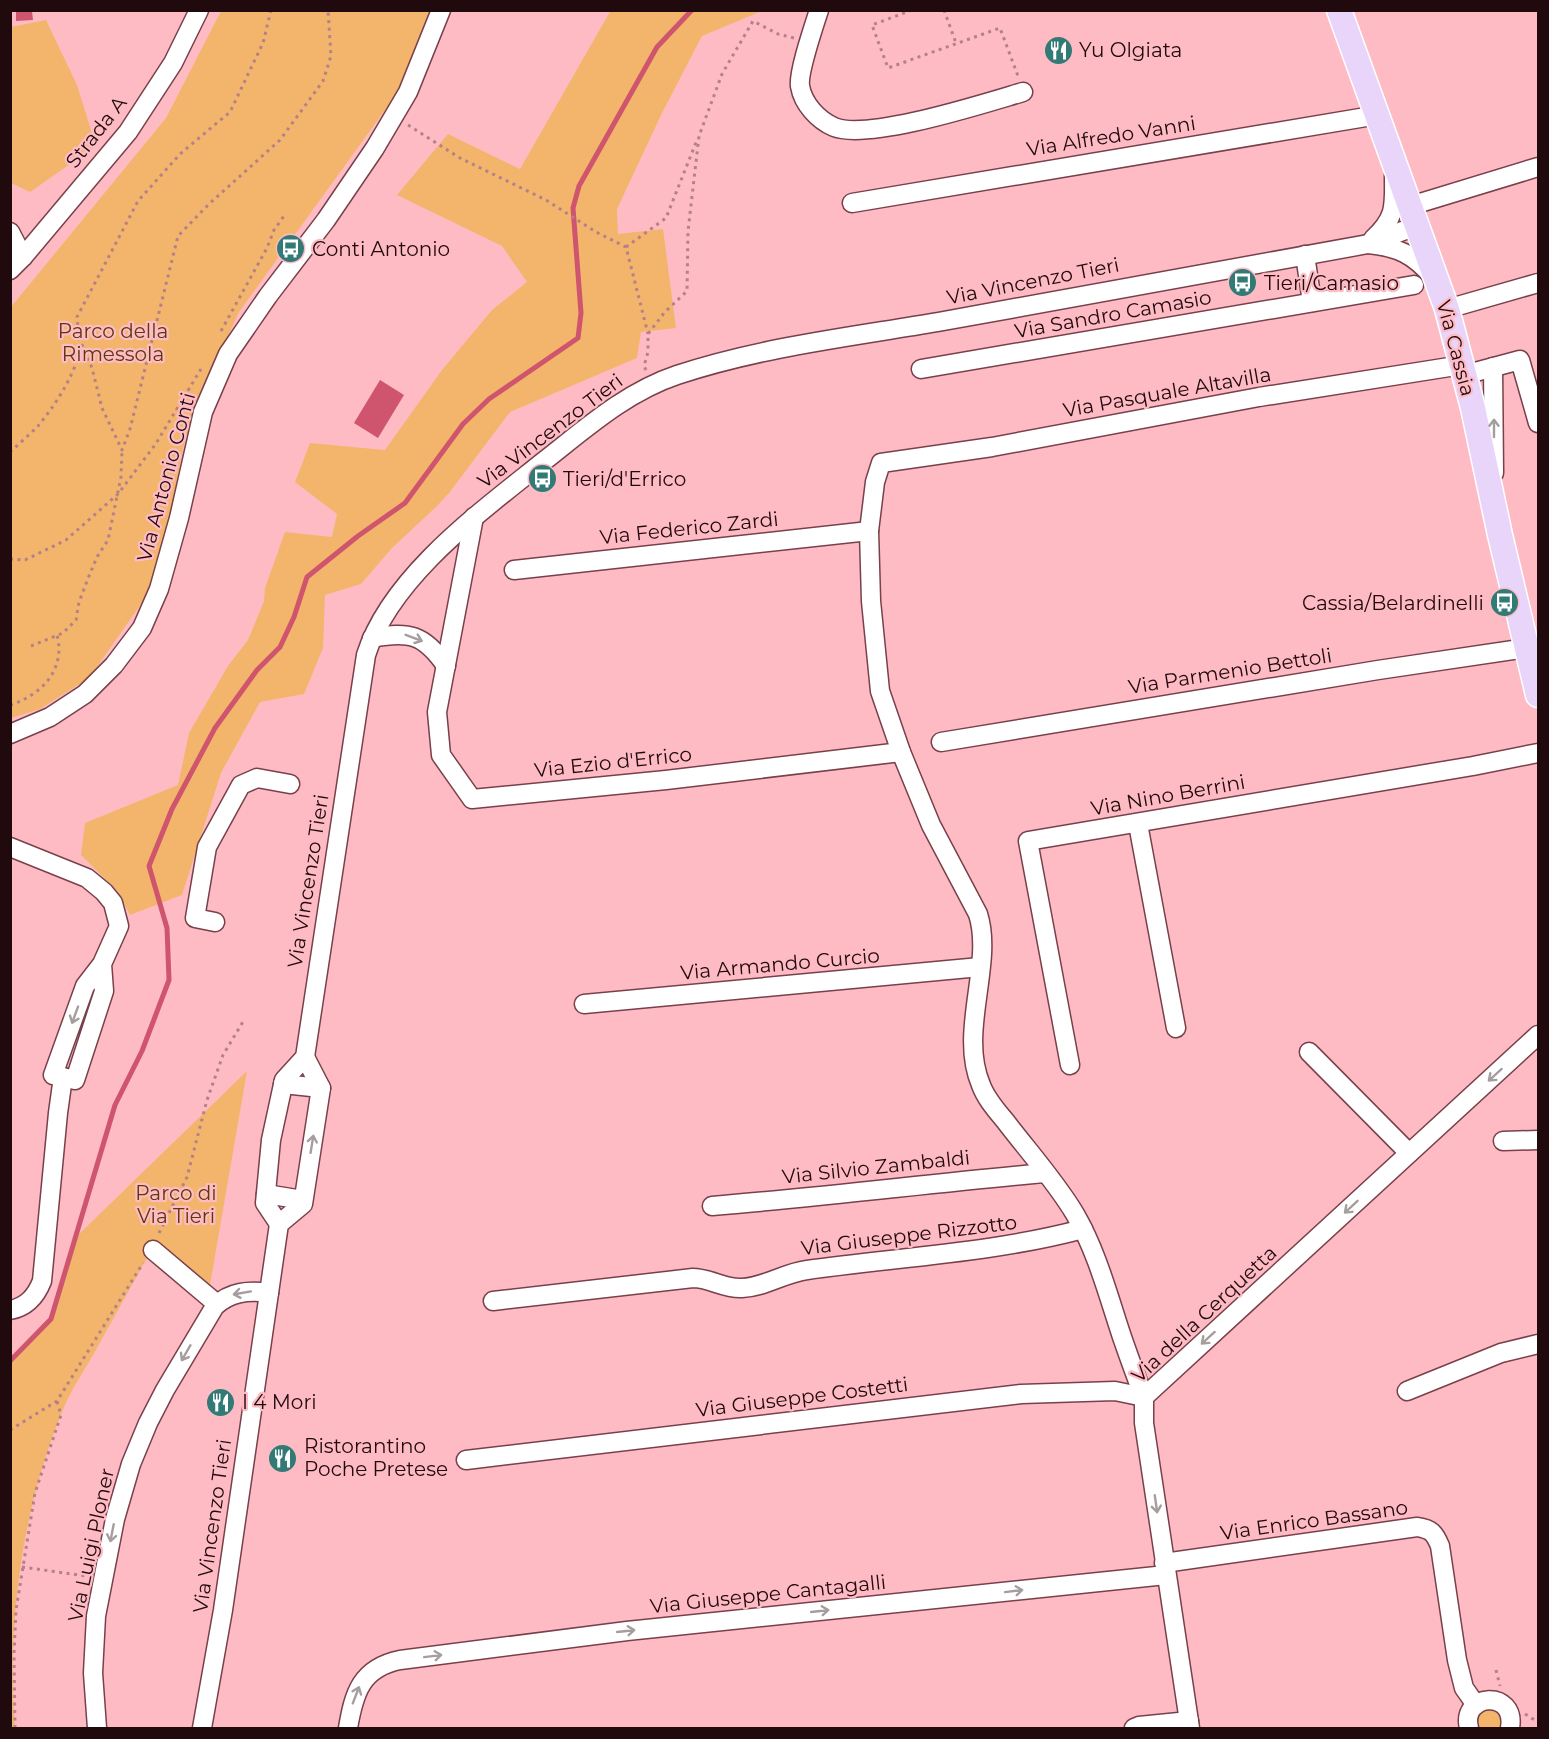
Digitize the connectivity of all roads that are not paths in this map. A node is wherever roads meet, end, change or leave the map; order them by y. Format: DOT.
graph roads {
  1 [pos="199,10"];
  2 [pos="441,10"];
  3 [pos="819,10"];
  4 [pos="1339,10"];
  5 [pos="1023,92"];
  6 [pos="1378,115"];
  7 [pos="1394,160"];
  8 [pos="1539,167"];
  9 [pos="852,202"];
  10 [pos="1415,222"];
  11 [pos="10,232"];
  12 [pos="1376,245"];
  13 [pos="1305,255"];
  14 [pos="17,264"];
  15 [pos="1539,283"];
  16 [pos="1426,284"];
  17 [pos="1312,302"];
  18 [pos="1447,309"];
  19 [pos="1493,367"];
  20 [pos="921,369"];
  21 [pos="1463,370"];
  22 [pos="1539,423"];
  23 [pos="1494,508"];
  24 [pos="474,517"];
  25 [pos="869,531"];
  26 [pos="514,570"];
  27 [pos="372,638"];
  28 [pos="1527,648"];
  29 [pos="446,666"];
  30 [pos="1539,695"];
  31 [pos="10,734"];
  32 [pos="941,742"];
  33 [pos="901,752"];
  34 [pos="1539,753"];
  35 [pos="290,784"];
  36 [pos="1138,824"];
  37 [pos="10,847"];
  38 [pos="215,922"];
  39 [pos="980,967"];
  40 [pos="584,1004"];
  41 [pos="1176,1028"];
  42 [pos="1539,1035"];
  43 [pos="1309,1052"];
  44 [pos="305,1057"];
  45 [pos="1070,1065"];
  46 [pos="283,1084"];
  47 [pos="321,1088"];
  48 [pos="1539,1140"];
  49 [pos="1503,1141"];
  50 [pos="1409,1153"];
  51 [pos="1045,1173"];
  52 [pos="266,1194"];
  53 [pos="303,1200"];
  54 [pos="712,1206"];
  55 [pos="279,1224"];
  56 [pos="1083,1229"];
  57 [pos="153,1250"];
  58 [pos="269,1293"];
  59 [pos="493,1301"];
  60 [pos="217,1304"];
  61 [pos="10,1310"];
  62 [pos="1539,1344"];
  63 [pos="1407,1391"];
  64 [pos="1144,1397"];
  65 [pos="466,1460"];
  66 [pos="1165,1569"];
  67 [pos="1476,1705"];
  68 [pos="1190,1725"];
  69 [pos="97,1728"];
  70 [pos="202,1728"];
  71 [pos="348,1728"];
  72 [pos="1134,1728"];
  73 [pos="1469,1728"];
  74 [pos="1510,1728"];
  1 -- 14 [label="street, Strada A"];
  2 -- 31 [label="street, Via Antonio Conti"];
  3 -- 5 [label="street"];
  4 -- 6 [label="main road, Via Cassia"];
  6 -- 7 [label="main road, Via Cassia"];
  6 -- 9 [label="street, Via Alfredo Vanni"];
  7 -- 10 [label="main road, Via Cassia"];
  7 -- 12 [label="street"];
  8 -- 10 [label="street, Via Vincenzo Tieri"];
  10 -- 12 [label="street, Via Vincenzo Tieri"];
  10 -- 16 [label="main road, Via Cassia"];
  11 -- 14 [label="street"];
  12 -- 13 [label="street, Via Vincenzo Tieri"];
  12 -- 16 [label="street"];
  13 -- 17 [label="street"];
  13 -- 24 [label="street, Via Vincenzo Tieri"];
  15 -- 18 [label="street"];
  16 -- 17 [label="street, Via Sandro Camasio"];
  16 -- 18 [label="main road, Via Cassia"];
  17 -- 20 [label="street, Via Sandro Camasio"];
  18 -- 21 [label="main road, Via Cassia"];
  19 -- 21 [label="street, Via Pasquale Altavilla"];
  19 -- 22 [label="street, Via Pasquale Altavilla"];
  23 -- 19 [label="street, one-way"];
  21 -- 23 [label="main road, Via Cassia"];
  21 -- 25 [label="street, Via Pasquale Altavilla"];
  23 -- 28 [label="main road, Via Cassia"];
  24 -- 27 [label="street, Via Vincenzo Tieri"];
  24 -- 29 [label="street, Via Ezio d'Errico"];
  25 -- 26 [label="street, Via Federico Zardi"];
  25 -- 33 [label="street"];
  27 -- 29 [label="street, one-way"];
  27 -- 44 [label="street, Via Vincenzo Tieri"];
  28 -- 30 [label="main road, Via Cassia"];
  28 -- 32 [label="street, Via Parmenio Bettoli"];
  29 -- 33 [label="street, Via Ezio d'Errico"];
  33 -- 39 [label="street"];
  34 -- 36 [label="street, Via Nino Berrini"];
  35 -- 38 [label="street"];
  36 -- 41 [label="street"];
  36 -- 45 [label="street, Via Nino Berrini"];
  37 -- 61 [label="street"];
  39 -- 40 [label="street, Via Armando Curcio"];
  39 -- 51 [label="street"];
  42 -- 50 [label="street, Via della Cerquetta, one-way"];
  43 -- 50 [label="street"];
  44 -- 46 [label="street"];
  44 -- 47 [label="street"];
  46 -- 47 [label="street"];
  46 -- 52 [label="street"];
  53 -- 47 [label="street, one-way"];
  48 -- 49 [label="street"];
  50 -- 64 [label="street, Via della Cerquetta, one-way"];
  51 -- 54 [label="street, Via Silvio Zambaldi"];
  51 -- 56 [label="street"];
  52 -- 53 [label="street"];
  52 -- 55 [label="street"];
  53 -- 55 [label="street"];
  55 -- 58 [label="street, Via Vincenzo Tieri"];
  56 -- 59 [label="street, Via Giuseppe Rizzotto"];
  56 -- 64 [label="street"];
  57 -- 60 [label="street"];
  58 -- 60 [label="street, one-way"];
  58 -- 70 [label="street, Via Vincenzo Tieri"];
  60 -- 69 [label="street, Via Luigi Ploner, one-way"];
  62 -- 63 [label="street"];
  64 -- 65 [label="street, Via Giuseppe Costetti"];
  64 -- 66 [label="street, Via della Cerquetta, one-way"];
  66 -- 67 [label="street, Via Enrico Bassano"];
  66 -- 68 [label="street, Via della Cerquetta"];
  71 -- 66 [label="street, Via Giuseppe Cantagalli, one-way"];
  67 -- 73 [label="street"];
  67 -- 74 [label="street"];
  68 -- 72 [label="street"];
}
